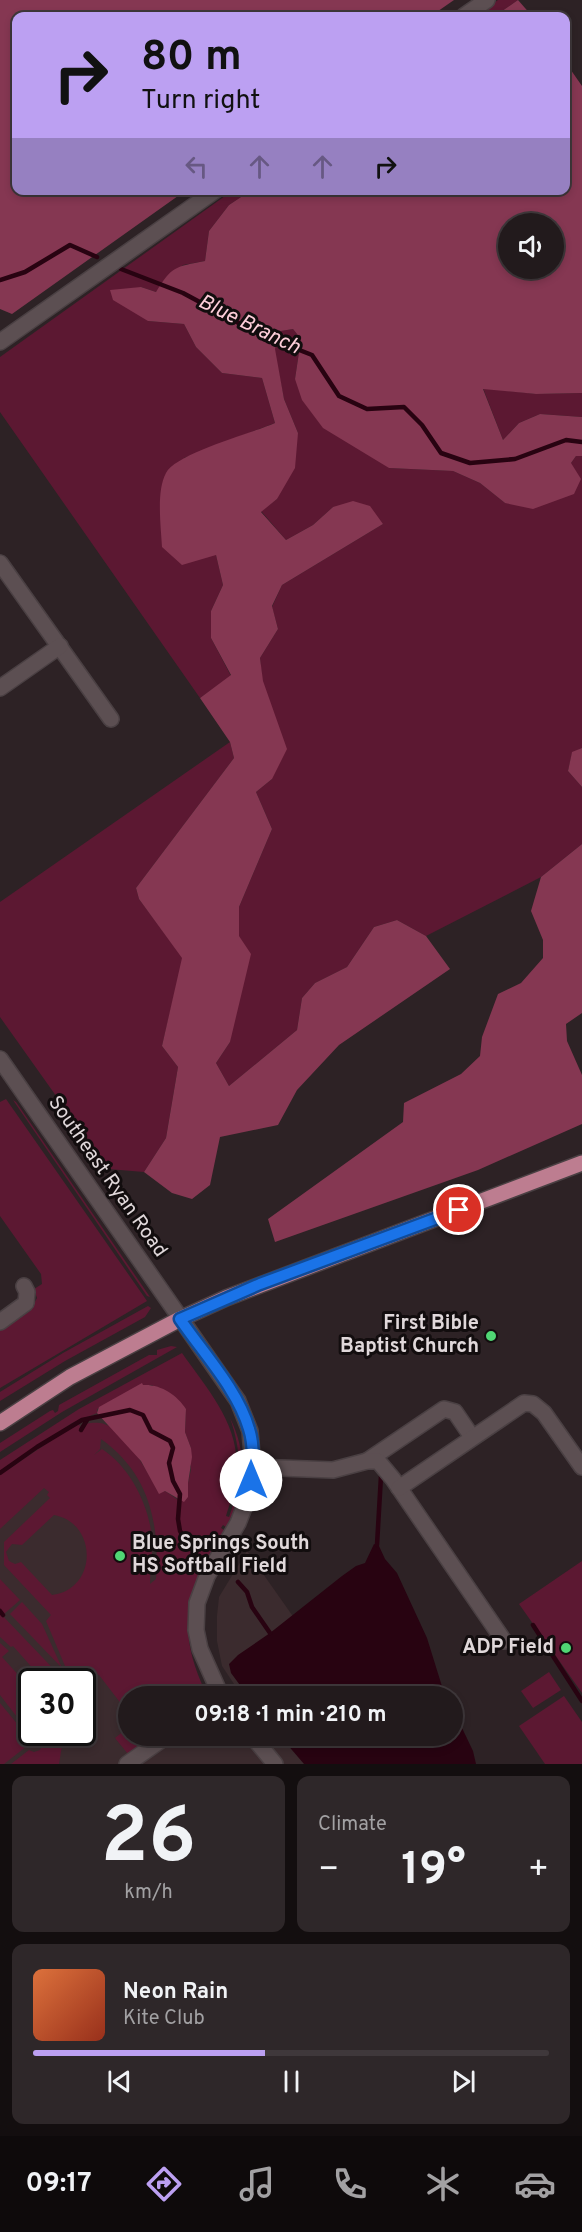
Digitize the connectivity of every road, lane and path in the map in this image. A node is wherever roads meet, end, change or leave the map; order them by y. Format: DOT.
graph roads {
  1 [pos="487,0"];
  2 [pos="470,12"];
  3 [pos="209,195"];
  4 [pos="0,342"];
  5 [pos="0,562"];
  6 [pos="60,646"];
  7 [pos="0,688"];
  8 [pos="111,719"];
  9 [pos="0,1059"];
  10 [pos="582,1163"];
  11 [pos="24,1286"];
  12 [pos="180,1319"];
  13 [pos="0,1322"];
  14 [pos="0,1423"];
  15 [pos="472,1437"];
  16 [pos="367,1461"];
  17 [pos="253,1467"];
  18 [pos="582,1467"];
  19 [pos="399,1488"];
  20 [pos="504,1641"];
  21 [pos="217,1686"];
  22 [pos="153,1746"];
  23 [pos="260,1746"];
  24 [pos="128,1764"];
  25 [pos="275,1764"];
  1 -- 2 [label="street"];
  3 -- 4 [label="street"];
  5 -- 6 [label="street"];
  6 -- 7 [label="street"];
  6 -- 8 [label="street"];
  9 -- 12 [label="street, Southeast Ryan Road"];
  10 -- 12 [label="main road"];
  11 -- 13 [label="street"];
  12 -- 14 [label="main road"];
  12 -- 17 [label="street, Southeast Ryan Road"];
  15 -- 16 [label="street"];
  15 -- 18 [label="street"];
  15 -- 19 [label="street"];
  16 -- 17 [label="street"];
  16 -- 19 [label="street"];
  17 -- 21 [label="street, Southeast Ryan Road"];
  19 -- 20 [label="street"];
  22 -- 24 [label="street"];
  23 -- 25 [label="street"];
}
